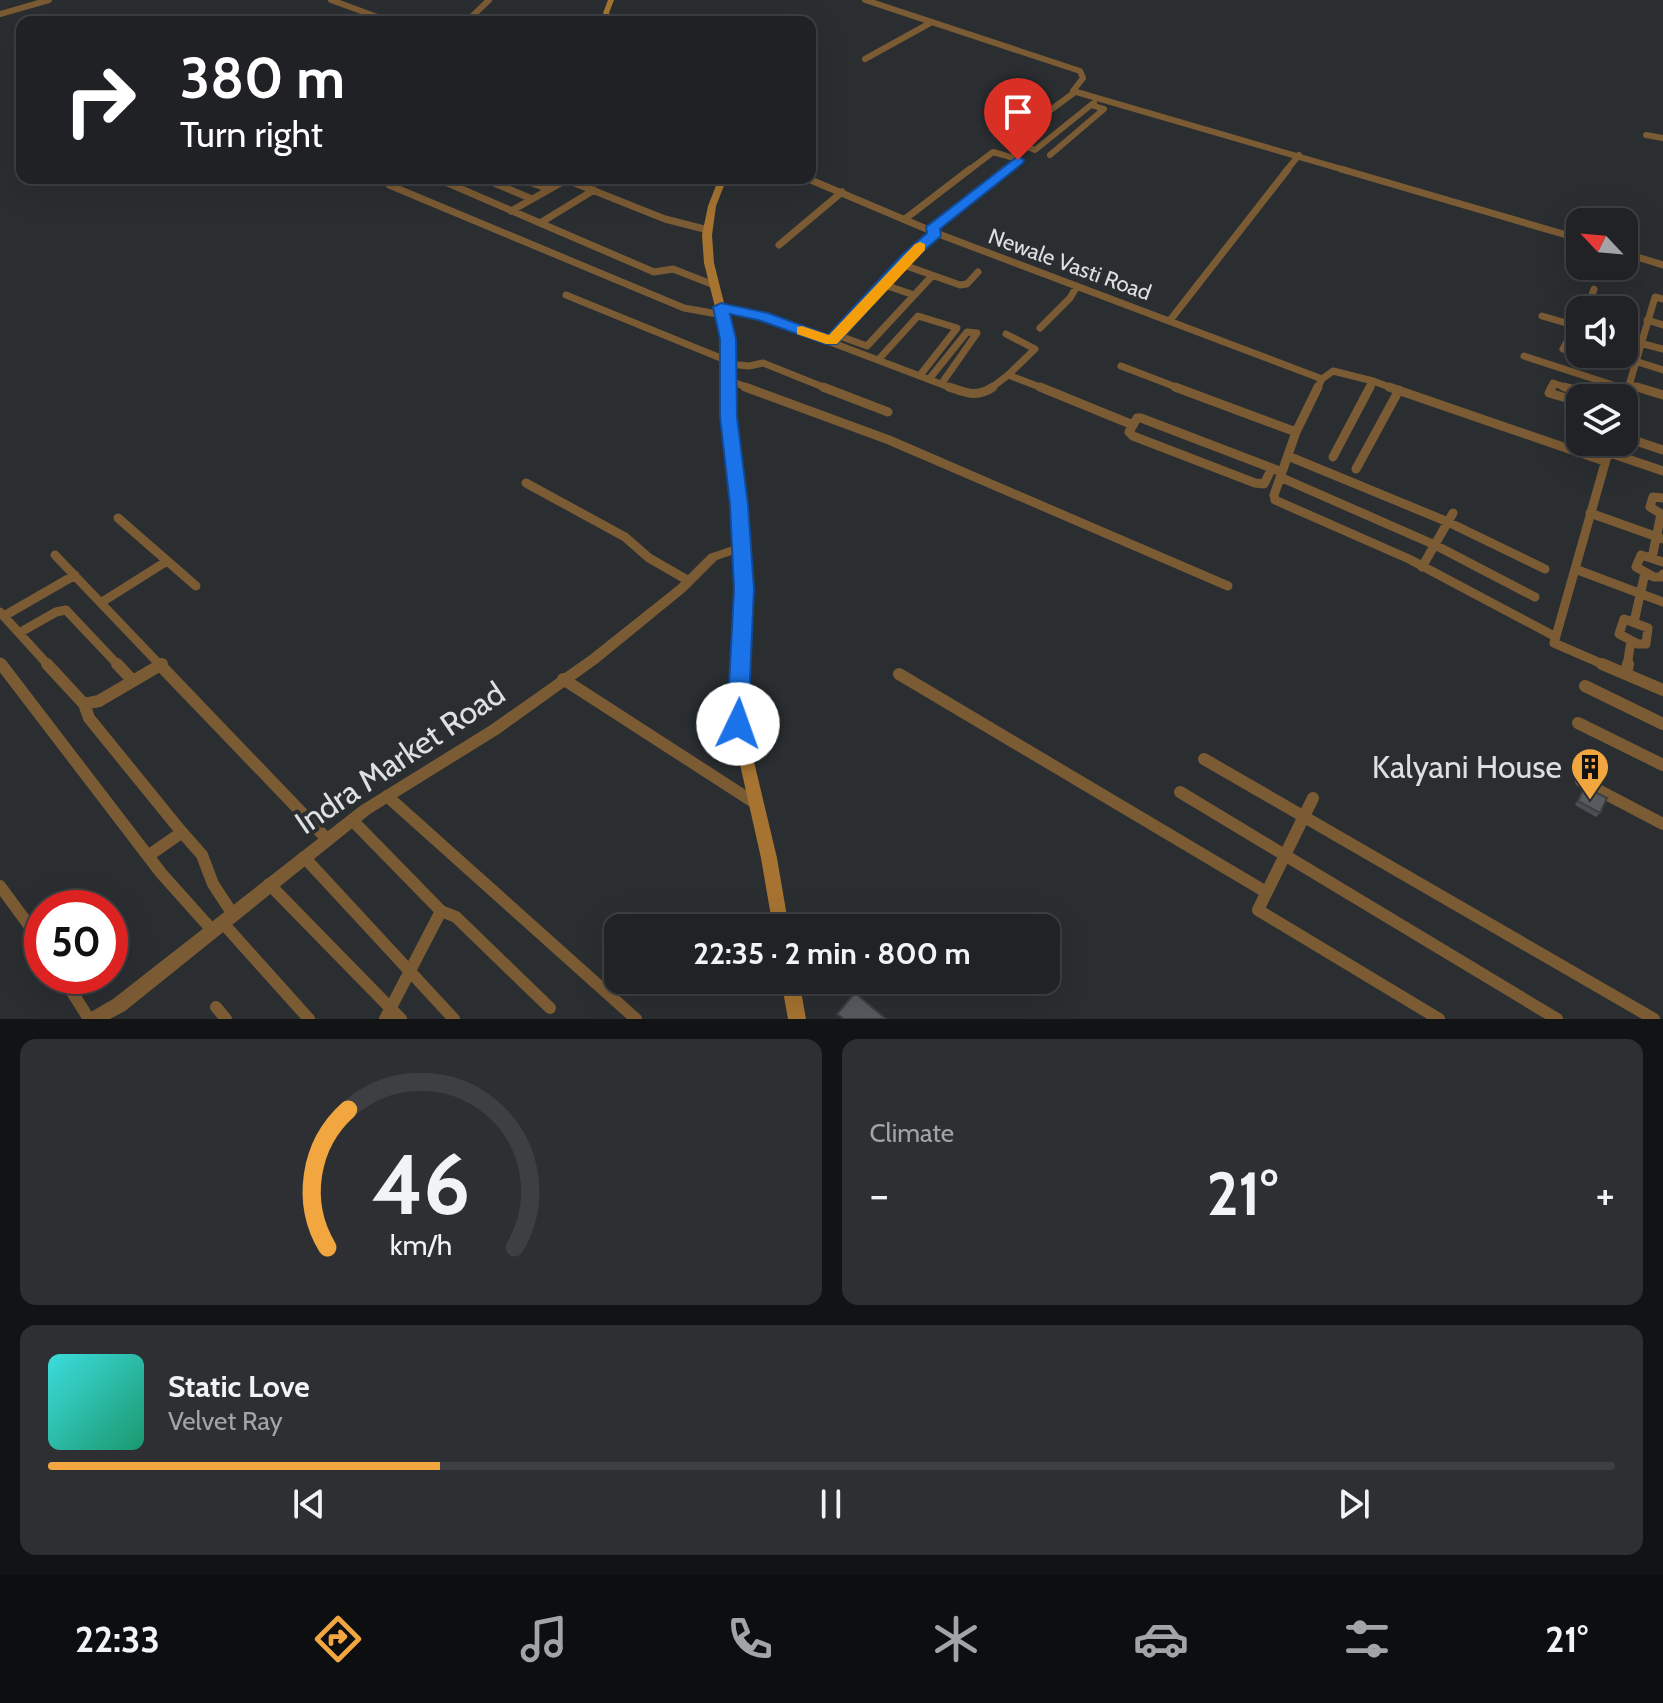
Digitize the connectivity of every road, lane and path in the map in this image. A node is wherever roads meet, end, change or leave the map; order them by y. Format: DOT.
graph roads {
  1 [pos="49,0"];
  2 [pos="331,0"];
  3 [pos="489,0"];
  4 [pos="865,0"];
  5 [pos="0,14"];
  6 [pos="374,16"];
  7 [pos="472,16"];
  8 [pos="932,22"];
  9 [pos="865,59"];
  10 [pos="1075,92"];
  11 [pos="1099,99"];
  12 [pos="1112,103"];
  13 [pos="1091,105"];
  14 [pos="1104,109"];
  15 [pos="1646,135"];
  16 [pos="1663,138"];
  17 [pos="1050,155"];
  18 [pos="1299,155"];
  19 [pos="816,182"];
  20 [pos="389,184"];
  21 [pos="450,184"];
  22 [pos="496,184"];
  23 [pos="535,184"];
  24 [pos="556,184"];
  25 [pos="578,184"];
  26 [pos="721,184"];
  27 [pos="549,189"];
  28 [pos="594,190"];
  29 [pos="842,192"];
  30 [pos="532,199"];
  31 [pos="511,211"];
  32 [pos="905,219"];
  33 [pos="540,223"];
  34 [pos="934,231"];
  35 [pos="707,232"];
  36 [pos="1566,235"];
  37 [pos="779,245"];
  38 [pos="1638,257"];
  39 [pos="901,264"];
  40 [pos="1663,265"];
  41 [pos="978,272"];
  42 [pos="932,276"];
  43 [pos="882,284"];
  44 [pos="714,285"];
  45 [pos="1077,286"];
  46 [pos="1594,289"];
  47 [pos="566,295"];
  48 [pos="914,295"];
  49 [pos="1592,296"];
  50 [pos="1663,299"];
  51 [pos="722,311"];
  52 [pos="1542,316"];
  53 [pos="1171,319"];
  54 [pos="1647,320"];
  55 [pos="1566,324"];
  56 [pos="1663,325"];
  57 [pos="1040,328"];
  58 [pos="1006,334"];
  59 [pos="834,338"];
  60 [pos="1640,344"];
  61 [pos="1663,349"];
  62 [pos="1638,351"];
  63 [pos="1524,356"];
  64 [pos="879,359"];
  65 [pos="728,362"];
  66 [pos="1638,362"];
  67 [pos="1121,366"];
  68 [pos="1567,370"];
  69 [pos="1663,370"];
  70 [pos="1008,375"];
  71 [pos="925,376"];
  72 [pos="1322,379"];
  73 [pos="728,380"];
  74 [pos="1373,381"];
  75 [pos="942,383"];
  76 [pos="1617,384"];
  77 [pos="1562,385"];
  78 [pos="1638,389"];
  79 [pos="1399,390"];
  80 [pos="1663,395"];
  81 [pos="888,412"];
  82 [pos="1133,425"];
  83 [pos="1296,432"];
  84 [pos="1566,440"];
  85 [pos="1638,442"];
  86 [pos="1663,450"];
  87 [pos="1288,456"];
  88 [pos="1606,456"];
  89 [pos="1619,456"];
  90 [pos="1333,457"];
  91 [pos="1356,469"];
  92 [pos="1663,471"];
  93 [pos="1278,472"];
  94 [pos="526,483"];
  95 [pos="1663,498"];
  96 [pos="1590,513"];
  97 [pos="1662,514"];
  98 [pos="1450,517"];
  99 [pos="118,518"];
  100 [pos="1659,537"];
  101 [pos="1435,545"];
  102 [pos="739,548"];
  103 [pos="55,555"];
  104 [pos="1652,558"];
  105 [pos="167,561"];
  106 [pos="1663,562"];
  107 [pos="1422,567"];
  108 [pos="1545,569"];
  109 [pos="1575,569"];
  110 [pos="1645,573"];
  111 [pos="1663,574"];
  112 [pos="75,575"];
  113 [pos="689,581"];
  114 [pos="196,586"];
  115 [pos="1228,586"];
  116 [pos="1640,593"];
  117 [pos="1535,597"];
  118 [pos="102,602"];
  119 [pos="1663,602"];
  120 [pos="2,614"];
  121 [pos="1634,622"];
  122 [pos="19,633"];
  123 [pos="1556,637"];
  124 [pos="1631,641"];
  125 [pos="0,662"];
  126 [pos="162,664"];
  127 [pos="899,674"];
  128 [pos="1626,674"];
  129 [pos="563,679"];
  130 [pos="133,681"];
  131 [pos="1585,686"];
  132 [pos="1663,690"];
  133 [pos="84,704"];
  134 [pos="1578,723"];
  135 [pos="1663,724"];
  136 [pos="1204,759"];
  137 [pos="1663,765"];
  138 [pos="1581,781"];
  139 [pos="1180,792"];
  140 [pos="387,796"];
  141 [pos="1313,798"];
  142 [pos="755,803"];
  143 [pos="1303,816"];
  144 [pos="352,820"];
  145 [pos="1663,824"];
  146 [pos="180,830"];
  147 [pos="327,839"];
  148 [pos="1285,854"];
  149 [pos="148,856"];
  150 [pos="304,857"];
  151 [pos="269,884"];
  152 [pos="0,886"];
  153 [pos="1266,892"];
  154 [pos="441,911"];
  155 [pos="778,914"];
  156 [pos="24,919"];
  157 [pos="222,922"];
  158 [pos="409,973"];
  159 [pos="75,994"];
  160 [pos="793,994"];
  161 [pos="216,1007"];
  162 [pos="550,1008"];
  163 [pos="388,1013"];
  164 [pos="92,1019"];
  165 [pos="226,1019"];
  166 [pos="309,1019"];
  167 [pos="401,1019"];
  168 [pos="454,1019"];
  169 [pos="636,1019"];
  170 [pos="797,1019"];
  171 [pos="1439,1019"];
  172 [pos="1557,1019"];
  173 [pos="1654,1019"];
  1 -- 5 [label="street"];
  2 -- 6 [label="street"];
  3 -- 7 [label="street"];
  4 -- 8 [label="street"];
  8 -- 9 [label="street"];
  8 -- 10 [label="street"];
  10 -- 11 [label="street"];
  10 -- 13 [label="street"];
  11 -- 12 [label="street"];
  11 -- 13 [label="street"];
  12 -- 14 [label="street"];
  12 -- 18 [label="street"];
  13 -- 14 [label="street"];
  14 -- 17 [label="street"];
  15 -- 16 [label="street"];
  18 -- 36 [label="street"];
  18 -- 53 [label="street"];
  19 -- 29 [label="street, Newale Vasti Road"];
  20 -- 51 [label="street"];
  21 -- 31 [label="street"];
  22 -- 30 [label="street"];
  23 -- 27 [label="street"];
  24 -- 27 [label="street"];
  25 -- 28 [label="street"];
  26 -- 35 [label="main road"];
  27 -- 30 [label="street"];
  28 -- 33 [label="street"];
  28 -- 35 [label="street"];
  29 -- 32 [label="street, Newale Vasti Road"];
  29 -- 37 [label="street"];
  30 -- 31 [label="street"];
  31 -- 33 [label="street"];
  32 -- 34 [label="street, Newale Vasti Road"];
  32 -- 34 [label="street"];
  33 -- 44 [label="street"];
  34 -- 39 [label="street"];
  34 -- 45 [label="street, Newale Vasti Road"];
  35 -- 44 [label="main road"];
  38 -- 40 [label="street"];
  39 -- 42 [label="street"];
  39 -- 43 [label="street"];
  41 -- 42 [label="street"];
  42 -- 48 [label="street"];
  43 -- 48 [label="street"];
  43 -- 59 [label="street"];
  44 -- 51 [label="main road"];
  45 -- 53 [label="street, Newale Vasti Road"];
  45 -- 57 [label="street"];
  46 -- 49 [label="street"];
  47 -- 65 [label="street"];
  48 -- 59 [label="street"];
  50 -- 54 [label="street"];
  51 -- 59 [label="street"];
  51 -- 65 [label="main road"];
  52 -- 55 [label="street"];
  53 -- 72 [label="street, Newale Vasti Road"];
  54 -- 56 [label="street"];
  54 -- 60 [label="street"];
  58 -- 70 [label="street"];
  59 -- 64 [label="street"];
  60 -- 61 [label="street"];
  60 -- 62 [label="street"];
  63 -- 68 [label="street"];
  64 -- 71 [label="street"];
  64 -- 71 [label="street"];
  65 -- 73 [label="main road"];
  65 -- 81 [label="street"];
  66 -- 69 [label="street"];
  67 -- 83 [label="street"];
  68 -- 76 [label="street"];
  68 -- 77 [label="street"];
  70 -- 75 [label="street"];
  70 -- 82 [label="street"];
  71 -- 75 [label="street"];
  71 -- 75 [label="street"];
  72 -- 74 [label="street"];
  72 -- 83 [label="street"];
  73 -- 102 [label="main road"];
  73 -- 115 [label="street"];
  74 -- 79 [label="street"];
  74 -- 90 [label="street"];
  78 -- 80 [label="street"];
  79 -- 84 [label="street"];
  79 -- 91 [label="street"];
  82 -- 93 [label="street"];
  82 -- 93 [label="street"];
  83 -- 87 [label="street"];
  85 -- 86 [label="street"];
  87 -- 93 [label="street"];
  87 -- 98 [label="street"];
  88 -- 96 [label="street"];
  89 -- 92 [label="street"];
  93 -- 101 [label="street"];
  93 -- 107 [label="street"];
  94 -- 113 [label="street"];
  95 -- 97 [label="street"];
  96 -- 100 [label="street"];
  96 -- 109 [label="street"];
  97 -- 100 [label="street"];
  98 -- 101 [label="street"];
  98 -- 108 [label="street"];
  99 -- 105 [label="street"];
  100 -- 104 [label="street"];
  101 -- 107 [label="street"];
  101 -- 117 [label="street"];
  102 -- 113 [label="street, Indra Market Road"];
  102 -- 142 [label="main road"];
  103 -- 112 [label="street"];
  104 -- 106 [label="street"];
  104 -- 110 [label="street"];
  105 -- 114 [label="street"];
  105 -- 118 [label="street"];
  107 -- 123 [label="street"];
  109 -- 116 [label="street"];
  109 -- 123 [label="street"];
  110 -- 111 [label="street"];
  110 -- 116 [label="street"];
  112 -- 118 [label="street"];
  112 -- 120 [label="street"];
  113 -- 129 [label="street, Indra Market Road"];
  116 -- 119 [label="street"];
  116 -- 121 [label="street"];
  118 -- 126 [label="street"];
  120 -- 122 [label="street"];
  121 -- 124 [label="street"];
  121 -- 124 [label="street"];
  122 -- 130 [label="street"];
  122 -- 133 [label="street"];
  123 -- 128 [label="street"];
  124 -- 128 [label="street"];
  125 -- 149 [label="street"];
  126 -- 130 [label="street"];
  126 -- 147 [label="street"];
  127 -- 153 [label="street"];
  128 -- 132 [label="street"];
  129 -- 140 [label="street, Indra Market Road"];
  129 -- 142 [label="street"];
  130 -- 133 [label="street"];
  131 -- 135 [label="street"];
  133 -- 146 [label="street"];
  134 -- 137 [label="street"];
  136 -- 143 [label="street"];
  138 -- 145 [label="street"];
  139 -- 148 [label="street"];
  140 -- 144 [label="street, Indra Market Road"];
  140 -- 169 [label="street"];
  141 -- 143 [label="street"];
  142 -- 155 [label="main road"];
  143 -- 148 [label="street"];
  143 -- 173 [label="street"];
  144 -- 147 [label="street, Indra Market Road"];
  144 -- 154 [label="street"];
  146 -- 149 [label="street"];
  146 -- 157 [label="street"];
  147 -- 150 [label="street, Indra Market Road"];
  148 -- 153 [label="street"];
  148 -- 172 [label="street"];
  149 -- 157 [label="street"];
  150 -- 151 [label="street, Indra Market Road"];
  150 -- 158 [label="street"];
  151 -- 157 [label="street, Indra Market Road"];
  151 -- 163 [label="street"];
  152 -- 156 [label="street"];
  153 -- 171 [label="street"];
  154 -- 158 [label="street"];
  154 -- 162 [label="street"];
  157 -- 164 [label="street, Indra Market Road"];
  157 -- 166 [label="street"];
  158 -- 163 [label="street"];
  158 -- 168 [label="street"];
  159 -- 164 [label="street"];
  160 -- 170 [label="main road"];
  161 -- 165 [label="street"];
  163 -- 167 [label="street"];
}
